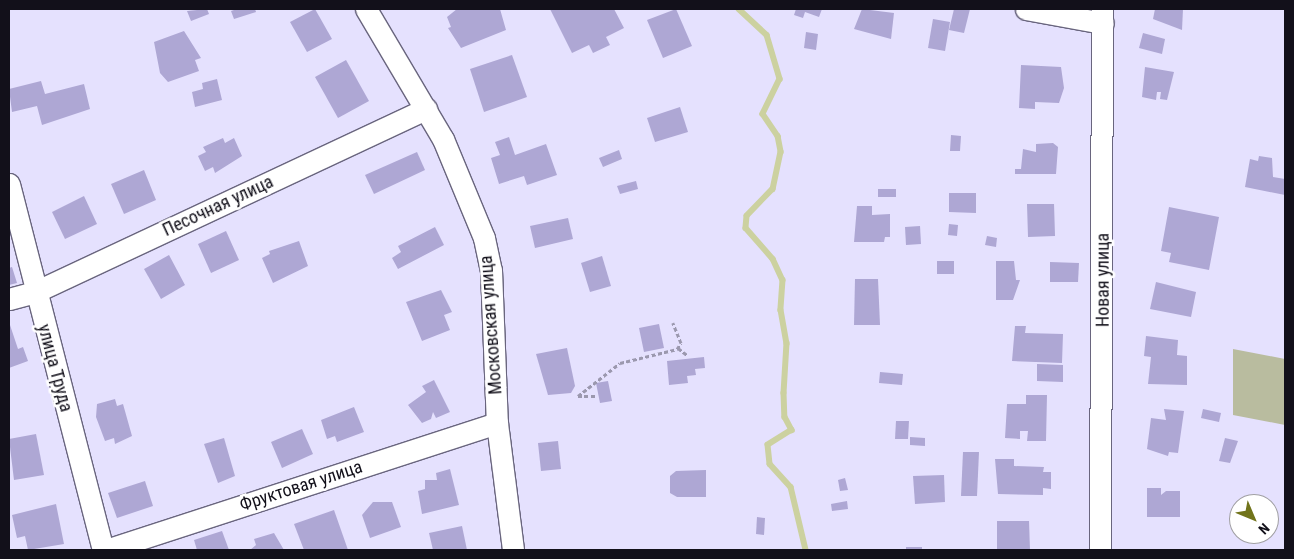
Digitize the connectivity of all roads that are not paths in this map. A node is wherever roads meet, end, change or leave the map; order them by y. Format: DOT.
graph roads {
  1 [pos="1026,9"];
  2 [pos="373,10"];
  3 [pos="1102,16"];
  4 [pos="426,109"];
  5 [pos="9,184"];
  6 [pos="35,292"];
  7 [pos="9,299"];
  8 [pos="497,423"];
  9 [pos="104,550"];
  10 [pos="513,550"];
  11 [pos="1100,550"];
  1 -- 3 [label="street"];
  2 -- 4 [label="street, Московская улица"];
  3 -- 11 [label="street, Новая улица"];
  4 -- 6 [label="street, Песочная улица"];
  4 -- 8 [label="street, Московская улица"];
  5 -- 6 [label="street, улица Труда"];
  6 -- 7 [label="street, Песочная улица"];
  6 -- 9 [label="street, улица Труда"];
  8 -- 9 [label="street, Фруктовая улица"];
  8 -- 10 [label="street, Московская улица"];
}
